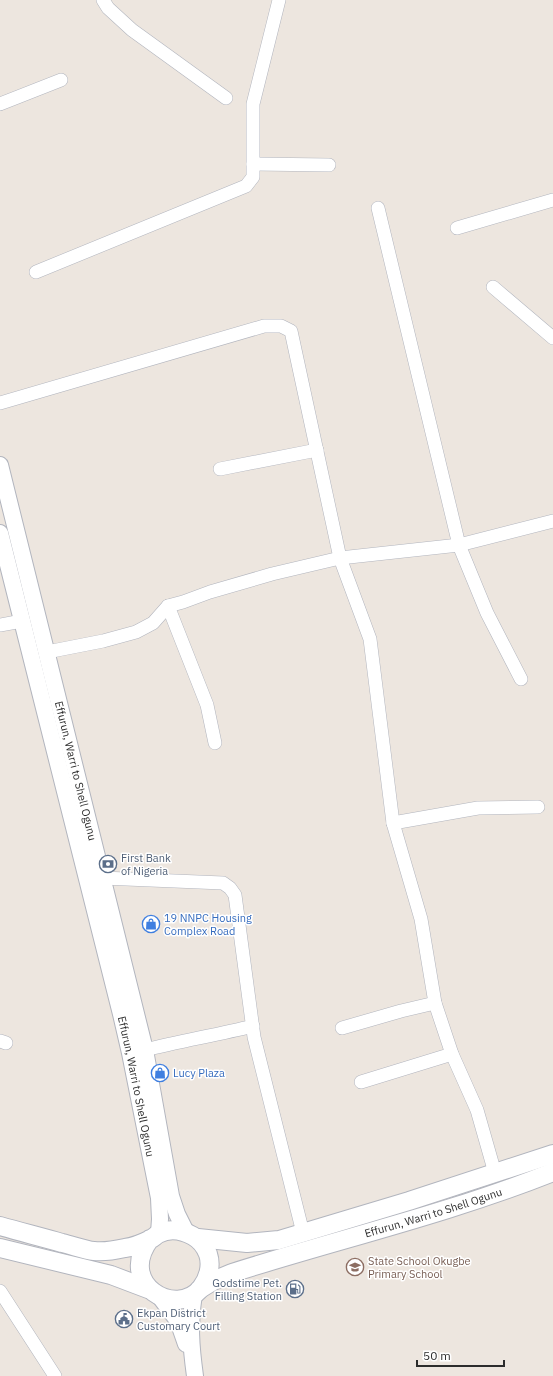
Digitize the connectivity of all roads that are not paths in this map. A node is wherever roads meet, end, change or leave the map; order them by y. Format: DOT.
graph roads {
  1 [pos="103,0"];
  2 [pos="279,0"];
  3 [pos="62,80"];
  4 [pos="226,98"];
  5 [pos="0,104"];
  6 [pos="253,164"];
  7 [pos="329,165"];
  8 [pos="553,200"];
  9 [pos="378,208"];
  10 [pos="457,228"];
  11 [pos="36,272"];
  12 [pos="493,287"];
  13 [pos="553,338"];
  14 [pos="0,403"];
  15 [pos="316,450"];
  16 [pos="0,465"];
  17 [pos="220,469"];
  18 [pos="553,521"];
  19 [pos="0,533"];
  20 [pos="459,545"];
  21 [pos="340,558"];
  22 [pos="168,606"];
  23 [pos="22,621"];
  24 [pos="0,625"];
  25 [pos="47,652"];
  26 [pos="521,679"];
  27 [pos="215,743"];
  28 [pos="538,807"];
  29 [pos="393,823"];
  30 [pos="102,878"];
  31 [pos="435,1003"];
  32 [pos="252,1026"];
  33 [pos="342,1028"];
  34 [pos="145,1050"];
  35 [pos="452,1054"];
  36 [pos="361,1082"];
  37 [pos="553,1154"];
  38 [pos="553,1172"];
  39 [pos="495,1173"];
  40 [pos="165,1197"];
  41 [pos="0,1226"];
  42 [pos="303,1233"];
  43 [pos="192,1235"];
  44 [pos="155,1236"];
  45 [pos="0,1248"];
  46 [pos="0,1292"];
  47 [pos="197,1292"];
  48 [pos="154,1293"];
  49 [pos="194,1369"];
  50 [pos="54,1376"];
  1 -- 4 [label="street"];
  2 -- 6 [label="street"];
  3 -- 5 [label="street"];
  6 -- 7 [label="street"];
  6 -- 11 [label="street"];
  8 -- 10 [label="street"];
  9 -- 20 [label="street"];
  12 -- 13 [label="street"];
  14 -- 15 [label="street"];
  15 -- 17 [label="street"];
  15 -- 21 [label="street"];
  16 -- 25 [label="street, Effurun, Warri to Shell Ogunu"];
  18 -- 20 [label="street"];
  19 -- 23 [label="street, Effurun, Warri to Shell Ogunu"];
  20 -- 21 [label="street"];
  20 -- 26 [label="street"];
  21 -- 22 [label="street"];
  21 -- 29 [label="street"];
  22 -- 25 [label="street"];
  22 -- 27 [label="street"];
  23 -- 24 [label="street"];
  23 -- 40 [label="street, Effurun, Warri to Shell Ogunu"];
  25 -- 30 [label="street, Effurun, Warri to Shell Ogunu"];
  28 -- 29 [label="street"];
  29 -- 31 [label="street"];
  30 -- 32 [label="street"];
  30 -- 34 [label="street, Effurun, Warri to Shell Ogunu"];
  31 -- 33 [label="street"];
  31 -- 35 [label="street"];
  32 -- 34 [label="street"];
  32 -- 42 [label="street"];
  34 -- 40 [label="street, Effurun, Warri to Shell Ogunu"];
  35 -- 36 [label="street"];
  35 -- 39 [label="street"];
  37 -- 39 [label="main road, Effurun, Warri to Shell Ogunu"];
  38 -- 47 [label="main road, Effurun, Warri to Shell Ogunu"];
  39 -- 42 [label="main road, Effurun, Warri to Shell Ogunu"];
  40 -- 43 [label="street"];
  40 -- 44 [label="street"];
  41 -- 44 [label="main road"];
  42 -- 43 [label="main road, Effurun, Warri to Shell Ogunu"];
  43 -- 44 [label="main road"];
  43 -- 47 [label="main road"];
  44 -- 48 [label="main road"];
  45 -- 48 [label="main road"];
  46 -- 50 [label="street"];
  47 -- 48 [label="main road"];
  47 -- 49 [label="street"];
  48 -- 49 [label="street"];
}
